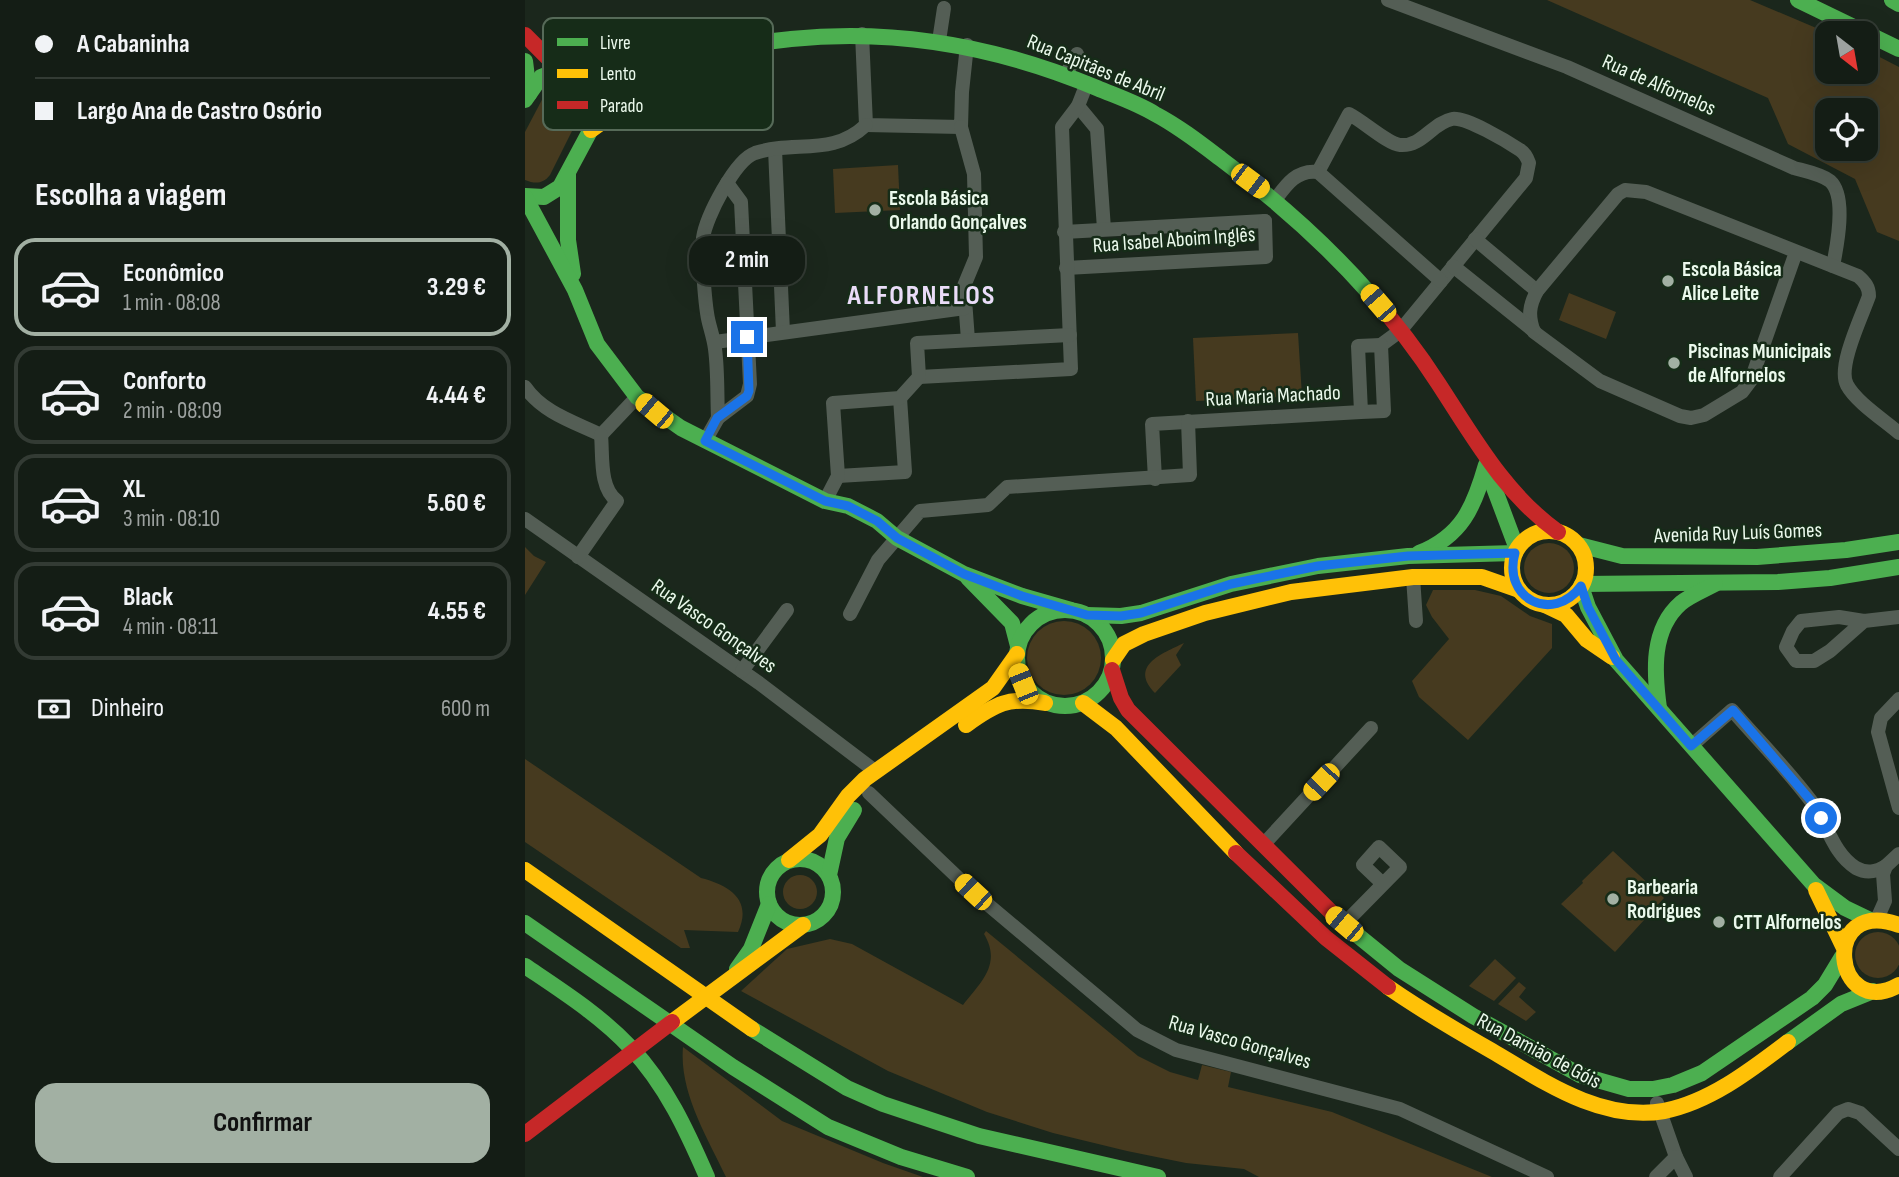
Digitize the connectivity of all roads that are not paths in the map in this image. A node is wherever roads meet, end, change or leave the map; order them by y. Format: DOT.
graph roads {
  1 [pos="1388,0"];
  2 [pos="1798,0"];
  3 [pos="1892,0"];
  4 [pos="1899,4"];
  5 [pos="944,8"];
  6 [pos="862,34"];
  7 [pos="525,36"];
  8 [pos="939,41"];
  9 [pos="773,42"];
  10 [pos="525,45"];
  11 [pos="967,46"];
  12 [pos="1899,49"];
  13 [pos="543,50"];
  14 [pos="1077,54"];
  15 [pos="525,61"];
  16 [pos="1066,74"];
  17 [pos="543,78"];
  18 [pos="1087,83"];
  19 [pos="527,97"];
  20 [pos="1078,106"];
  21 [pos="866,125"];
  22 [pos="961,127"];
  23 [pos="591,130"];
  24 [pos="775,149"];
  25 [pos="1318,172"];
  26 [pos="568,174"];
  27 [pos="727,183"];
  28 [pos="525,197"];
  29 [pos="1277,203"];
  30 [pos="1265,221"];
  31 [pos="1104,229"];
  32 [pos="1065,232"];
  33 [pos="1475,239"];
  34 [pos="1796,252"];
  35 [pos="1453,266"];
  36 [pos="1833,266"];
  37 [pos="1066,268"];
  38 [pos="1441,281"];
  39 [pos="575,290"];
  40 [pos="1537,291"];
  41 [pos="965,307"];
  42 [pos="1400,331"];
  43 [pos="783,332"];
  44 [pos="1534,332"];
  45 [pos="1070,335"];
  46 [pos="747,337"];
  47 [pos="968,340"];
  48 [pos="715,342"];
  49 [pos="1381,345"];
  50 [pos="919,377"];
  51 [pos="525,387"];
  52 [pos="637,397"];
  53 [pos="900,398"];
  54 [pos="536,402"];
  55 [pos="1361,412"];
  56 [pos="526,413"];
  57 [pos="717,418"];
  58 [pos="1188,421"];
  59 [pos="1899,433"];
  60 [pos="601,435"];
  61 [pos="705,441"];
  62 [pos="1484,460"];
  63 [pos="838,476"];
  64 [pos="1155,479"];
  65 [pos="825,501"];
  66 [pos="525,519"];
  67 [pos="1558,532"];
  68 [pos="897,538"];
  69 [pos="1899,542"];
  70 [pos="1579,545"];
  71 [pos="1516,551"];
  72 [pos="1408,556"];
  73 [pos="578,557"];
  74 [pos="1899,567"];
  75 [pos="964,574"];
  76 [pos="1413,577"];
  77 [pos="1719,582"];
  78 [pos="1582,585"];
  79 [pos="1519,590"];
  80 [pos="1545,605"];
  81 [pos="787,610"];
  82 [pos="1079,613"];
  83 [pos="850,614"];
  84 [pos="1899,617"];
  85 [pos="1416,621"];
  86 [pos="1864,621"];
  87 [pos="1018,650"];
  88 [pos="1616,660"];
  89 [pos="1113,665"];
  90 [pos="742,671"];
  91 [pos="1899,699"];
  92 [pos="1083,703"];
  93 [pos="1047,704"];
  94 [pos="1659,708"];
  95 [pos="1371,728"];
  96 [pos="1691,746"];
  97 [pos="874,771"];
  98 [pos="869,793"];
  99 [pos="1899,808"];
  100 [pos="1239,821"];
  101 [pos="1223,838"];
  102 [pos="1263,845"];
  103 [pos="1899,854"];
  104 [pos="789,860"];
  105 [pos="1886,866"];
  106 [pos="525,870"];
  107 [pos="829,874"];
  108 [pos="1383,884"];
  109 [pos="1814,885"];
  110 [pos="1885,886"];
  111 [pos="1899,894"];
  112 [pos="769,904"];
  113 [pos="1329,912"];
  114 [pos="1873,919"];
  115 [pos="525,923"];
  116 [pos="1344,924"];
  117 [pos="803,925"];
  118 [pos="1899,925"];
  119 [pos="1314,928"];
  120 [pos="1843,952"];
  121 [pos="525,966"];
  122 [pos="732,976"];
  123 [pos="1885,989"];
  124 [pos="1899,999"];
  125 [pos="1653,1089"];
  126 [pos="1660,1112"];
  127 [pos="525,1135"];
  128 [pos="1899,1149"];
  129 [pos="1676,1157"];
  130 [pos="707,1177"];
  131 [pos="967,1177"];
  132 [pos="1159,1177"];
  133 [pos="1547,1177"];
  134 [pos="1656,1177"];
  135 [pos="1686,1177"];
  136 [pos="1780,1177"];
  1 -- 36 [label="street, Rua de Alfornelos"];
  2 -- 12 [label="main road"];
  3 -- 4 [label="main road"];
  5 -- 8 [label="street"];
  6 -- 8 [label="main road, Rua Capitães de Abril"];
  6 -- 9 [label="main road, Rua Capitães de Abril"];
  6 -- 21 [label="street"];
  7 -- 10 [label="main road"];
  7 -- 13 [label="main road"];
  8 -- 11 [label="main road, Rua Capitães de Abril"];
  11 -- 16 [label="main road, Rua Capitães de Abril"];
  11 -- 22 [label="street"];
  14 -- 16 [label="street"];
  15 -- 19 [label="main road"];
  16 -- 18 [label="main road, Rua Capitães de Abril"];
  17 -- 19 [label="main road"];
  18 -- 20 [label="street"];
  18 -- 29 [label="main road, Rua Capitães de Abril"];
  20 -- 31 [label="street"];
  20 -- 32 [label="street"];
  21 -- 22 [label="street"];
  21 -- 24 [label="street"];
  22 -- 41 [label="street"];
  23 -- 26 [label="main road"];
  24 -- 27 [label="street"];
  24 -- 43 [label="street"];
  25 -- 29 [label="street"];
  25 -- 33 [label="street"];
  25 -- 38 [label="street"];
  26 -- 28 [label="main road"];
  26 -- 39 [label="main road"];
  27 -- 46 [label="street"];
  27 -- 48 [label="street"];
  28 -- 39 [label="main road"];
  29 -- 30 [label="street"];
  29 -- 42 [label="main road, Rua Capitães de Abril"];
  30 -- 31 [label="street, Rua Isabel Aboim Inglês"];
  30 -- 37 [label="street, Rua Isabel Aboim Inglês"];
  31 -- 32 [label="street, Rua Isabel Aboim Inglês"];
  32 -- 37 [label="street, Rua Isabel Aboim Inglês"];
  33 -- 35 [label="street"];
  33 -- 40 [label="street"];
  34 -- 36 [label="street"];
  34 -- 40 [label="street"];
  34 -- 44 [label="street"];
  35 -- 38 [label="street"];
  35 -- 44 [label="street"];
  36 -- 59 [label="street"];
  37 -- 45 [label="street, Rua Isabel Aboim Inglês"];
  38 -- 42 [label="street"];
  39 -- 52 [label="main road"];
  40 -- 44 [label="street"];
  41 -- 43 [label="street"];
  41 -- 47 [label="street"];
  42 -- 49 [label="street"];
  42 -- 62 [label="main road, Rua Capitães de Abril"];
  43 -- 46 [label="street"];
  45 -- 47 [label="street"];
  45 -- 50 [label="street, Rua Isabel Aboim Inglês"];
  46 -- 48 [label="street"];
  46 -- 57 [label="street"];
  47 -- 50 [label="street"];
  48 -- 57 [label="street"];
  49 -- 55 [label="street, Rua Maria Machado"];
  49 -- 55 [label="street, Rua Maria Machado"];
  50 -- 53 [label="street"];
  51 -- 54 [label="street"];
  52 -- 60 [label="street"];
  52 -- 61 [label="main road"];
  53 -- 63 [label="street"];
  53 -- 63 [label="street"];
  54 -- 56 [label="street"];
  54 -- 60 [label="street"];
  55 -- 58 [label="street, Rua Maria Machado"];
  57 -- 61 [label="street"];
  58 -- 64 [label="street, Rua Maria Machado"];
  58 -- 64 [label="street, Rua Maria Machado"];
  60 -- 73 [label="street"];
  61 -- 65 [label="main road"];
  62 -- 67 [label="main road, Rua Capitães de Abril"];
  62 -- 71 [label="main road, Rua Capitães de Abril"];
  62 -- 72 [label="main road"];
  63 -- 65 [label="street"];
  64 -- 68 [label="street, Rua Maria Machado"];
  65 -- 68 [label="main road"];
  66 -- 73 [label="street, Rua Vasco Gonçalves"];
  67 -- 70 [label="main road"];
  67 -- 71 [label="main road"];
  68 -- 75 [label="main road"];
  68 -- 83 [label="street, Rua Maria Machado"];
  69 -- 70 [label="main road, Avenida Ruy Luís Gomes"];
  70 -- 78 [label="main road"];
  71 -- 72 [label="main road"];
  71 -- 79 [label="main road"];
  72 -- 82 [label="main road"];
  73 -- 90 [label="street, Rua Vasco Gonçalves"];
  74 -- 77 [label="main road"];
  75 -- 82 [label="main road"];
  75 -- 87 [label="main road"];
  76 -- 79 [label="main road"];
  76 -- 85 [label="street"];
  76 -- 89 [label="main road"];
  77 -- 78 [label="main road"];
  77 -- 94 [label="main road"];
  78 -- 80 [label="main road"];
  78 -- 88 [label="main road"];
  79 -- 80 [label="main road"];
  80 -- 88 [label="main road"];
  81 -- 90 [label="street"];
  82 -- 87 [label="main road"];
  82 -- 89 [label="main road"];
  84 -- 86 [label="street"];
  86 -- 86 [label="street"];
  87 -- 93 [label="main road"];
  87 -- 97 [label="main road"];
  88 -- 94 [label="main road"];
  89 -- 92 [label="main road"];
  89 -- 100 [label="main road, Rua Damião de Góis"];
  90 -- 97 [label="street, Rua Vasco Gonçalves"];
  91 -- 99 [label="street"];
  92 -- 93 [label="main road"];
  92 -- 101 [label="main road, Rua Damião de Góis"];
  93 -- 98 [label="main road"];
  94 -- 96 [label="main road"];
  95 -- 102 [label="street"];
  96 -- 105 [label="street"];
  96 -- 109 [label="main road"];
  97 -- 104 [label="main road"];
  98 -- 107 [label="main road"];
  98 -- 133 [label="street, Rua Vasco Gonçalves"];
  100 -- 101 [label="street"];
  100 -- 102 [label="main road, Rua Damião de Góis"];
  101 -- 119 [label="main road, Rua Damião de Góis"];
  102 -- 113 [label="main road, Rua Damião de Góis"];
  103 -- 105 [label="street"];
  104 -- 107 [label="main road"];
  104 -- 112 [label="main road"];
  105 -- 110 [label="street"];
  106 -- 132 [label="main road"];
  107 -- 117 [label="main road"];
  108 -- 116 [label="street"];
  109 -- 114 [label="main road"];
  109 -- 120 [label="main road"];
  110 -- 111 [label="street"];
  110 -- 114 [label="street"];
  112 -- 117 [label="main road"];
  112 -- 122 [label="main road"];
  113 -- 116 [label="main road, Rua Damião de Góis"];
  113 -- 119 [label="street"];
  114 -- 118 [label="main road"];
  114 -- 120 [label="main road, Rua Damião de Góis"];
  115 -- 131 [label="main road"];
  116 -- 125 [label="main road, Rua Damião de Góis"];
  117 -- 122 [label="main road"];
  119 -- 126 [label="main road, Rua Damião de Góis"];
  120 -- 123 [label="main road"];
  120 -- 125 [label="main road, Rua Damião de Góis"];
  121 -- 130 [label="main road"];
  122 -- 127 [label="main road"];
  123 -- 124 [label="street"];
  123 -- 126 [label="main road, Rua Damião de Góis"];
  125 -- 126 [label="street"];
  126 -- 129 [label="street"];
  128 -- 136 [label="street"];
  129 -- 134 [label="street"];
  129 -- 135 [label="street"];
}
